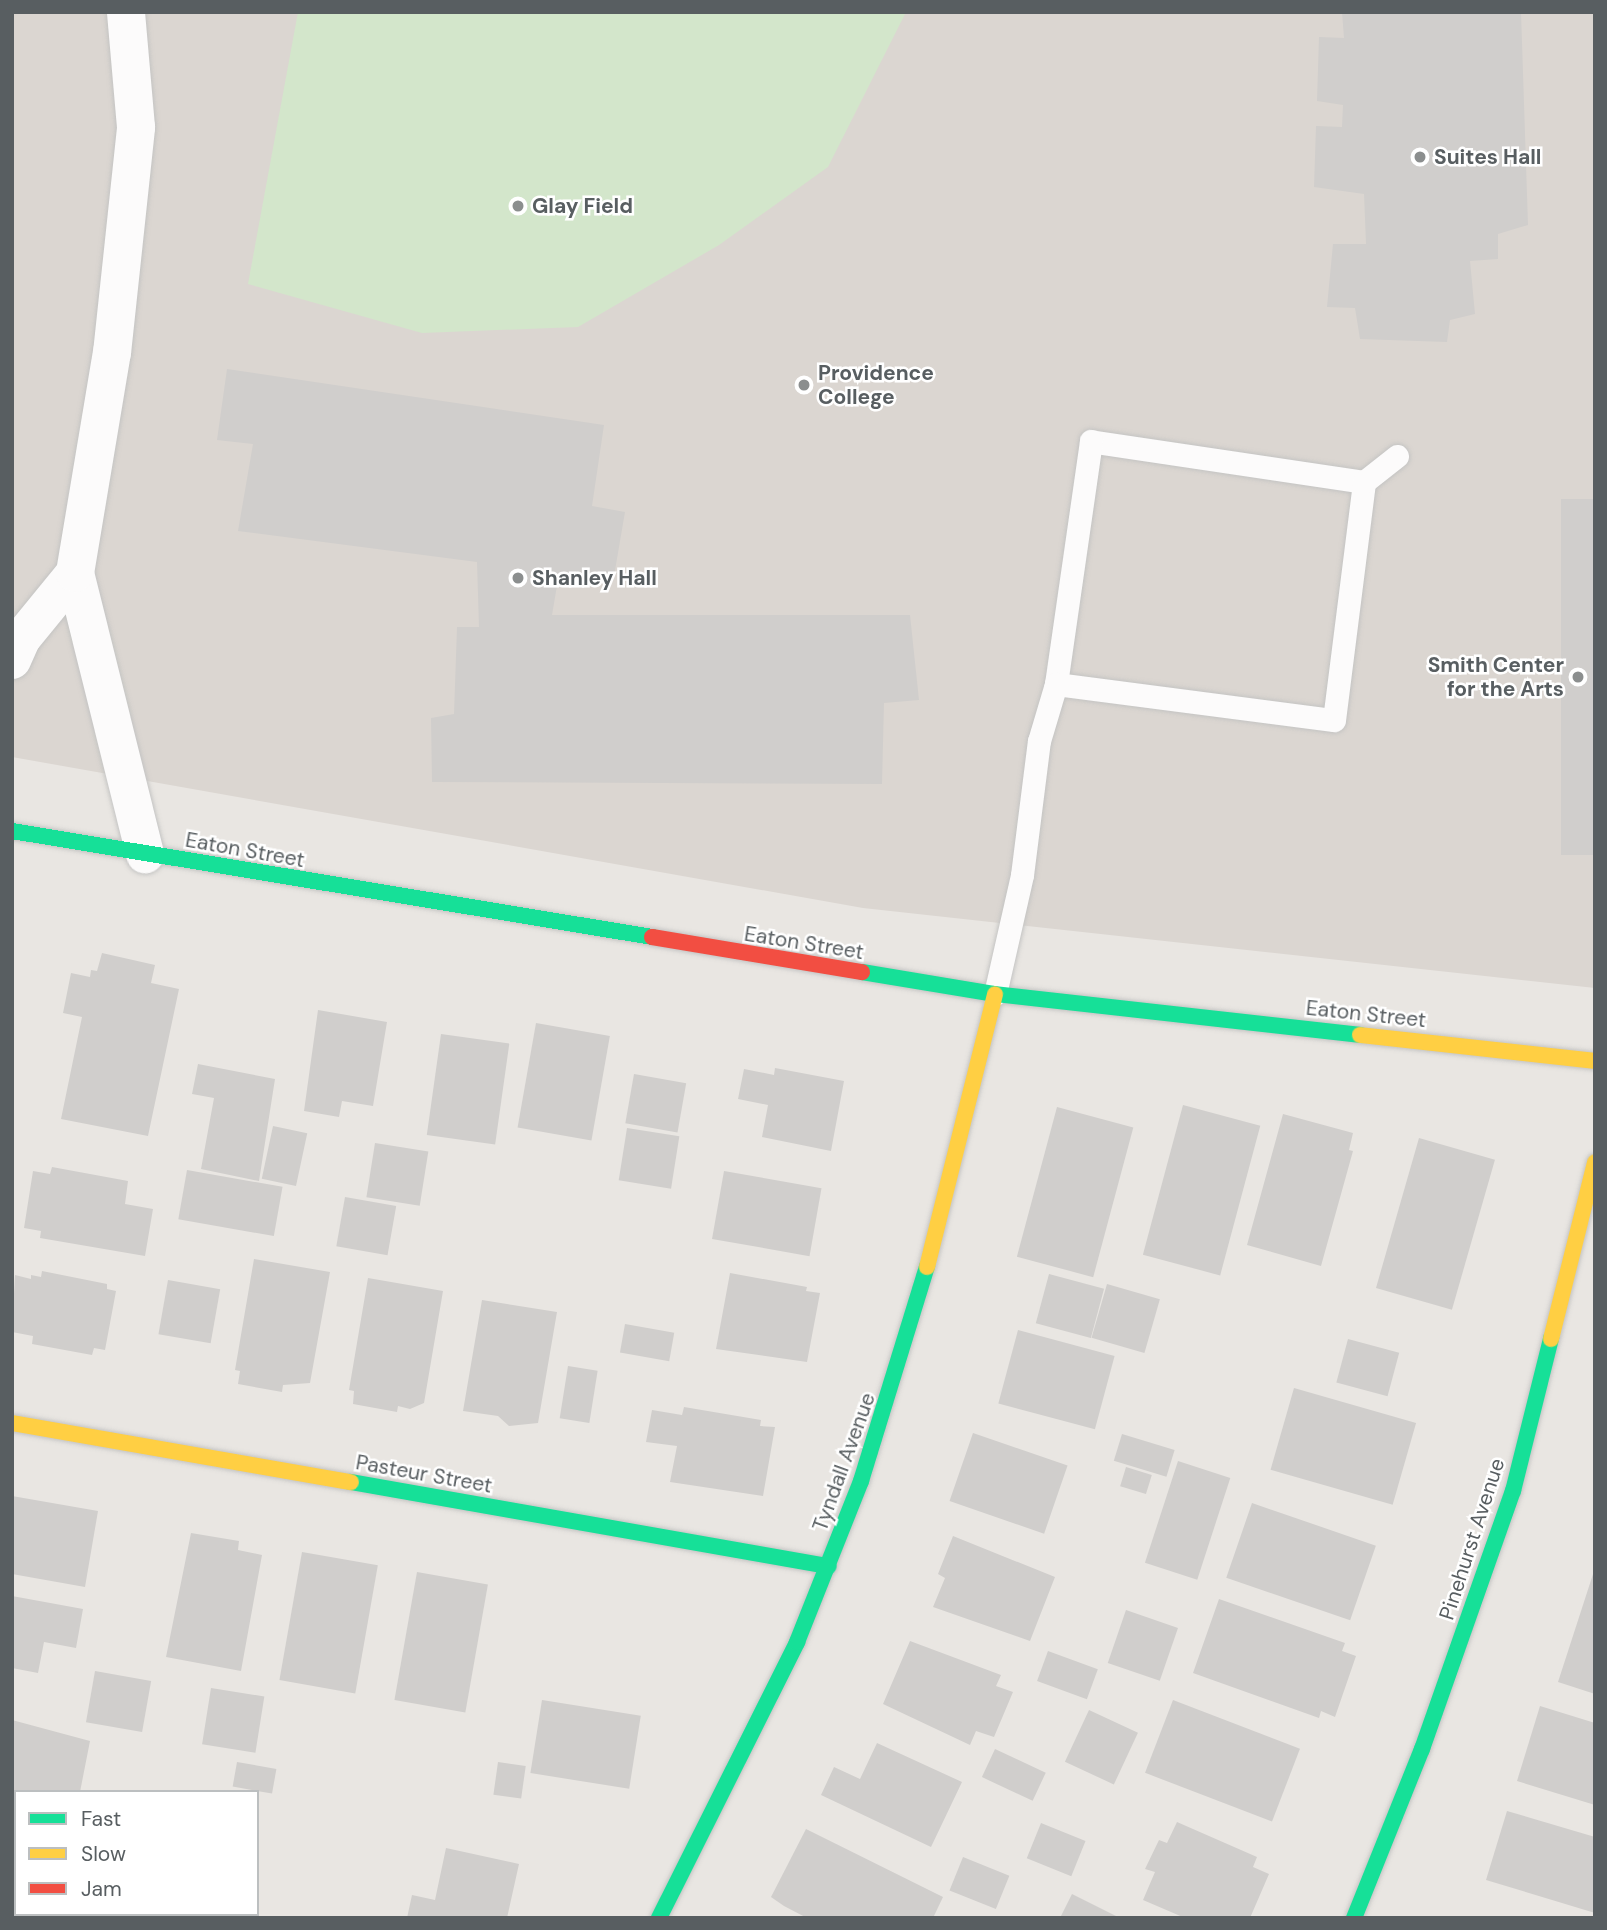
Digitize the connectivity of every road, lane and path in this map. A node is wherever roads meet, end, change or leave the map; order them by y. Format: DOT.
graph roads {
  1 [pos="126,12"];
  2 [pos="1397,456"];
  3 [pos="1364,482"];
  4 [pos="75,573"];
  5 [pos="12,660"];
  6 [pos="1056,684"];
  7 [pos="15,836"];
  8 [pos="145,854"];
  9 [pos="995,994"];
  10 [pos="1595,1060"];
  11 [pos="1595,1162"];
  12 [pos="12,1423"];
  13 [pos="829,1566"];
  14 [pos="659,1918"];
  15 [pos="1354,1918"];
  1 -- 4 [label="street"];
  2 -- 3 [label="lane"];
  3 -- 6 [label="lane"];
  3 -- 6 [label="lane"];
  4 -- 5 [label="street"];
  4 -- 8 [label="street"];
  6 -- 9 [label="lane"];
  7 -- 8 [label="street, Eaton Street"];
  8 -- 9 [label="street, Eaton Street"];
  9 -- 10 [label="street, Eaton Street"];
  9 -- 13 [label="street, Tyndall Avenue"];
  11 -- 15 [label="street, Pinehurst Avenue"];
  12 -- 13 [label="street, Pasteur Street"];
  13 -- 14 [label="street, Tyndall Avenue"];
}
